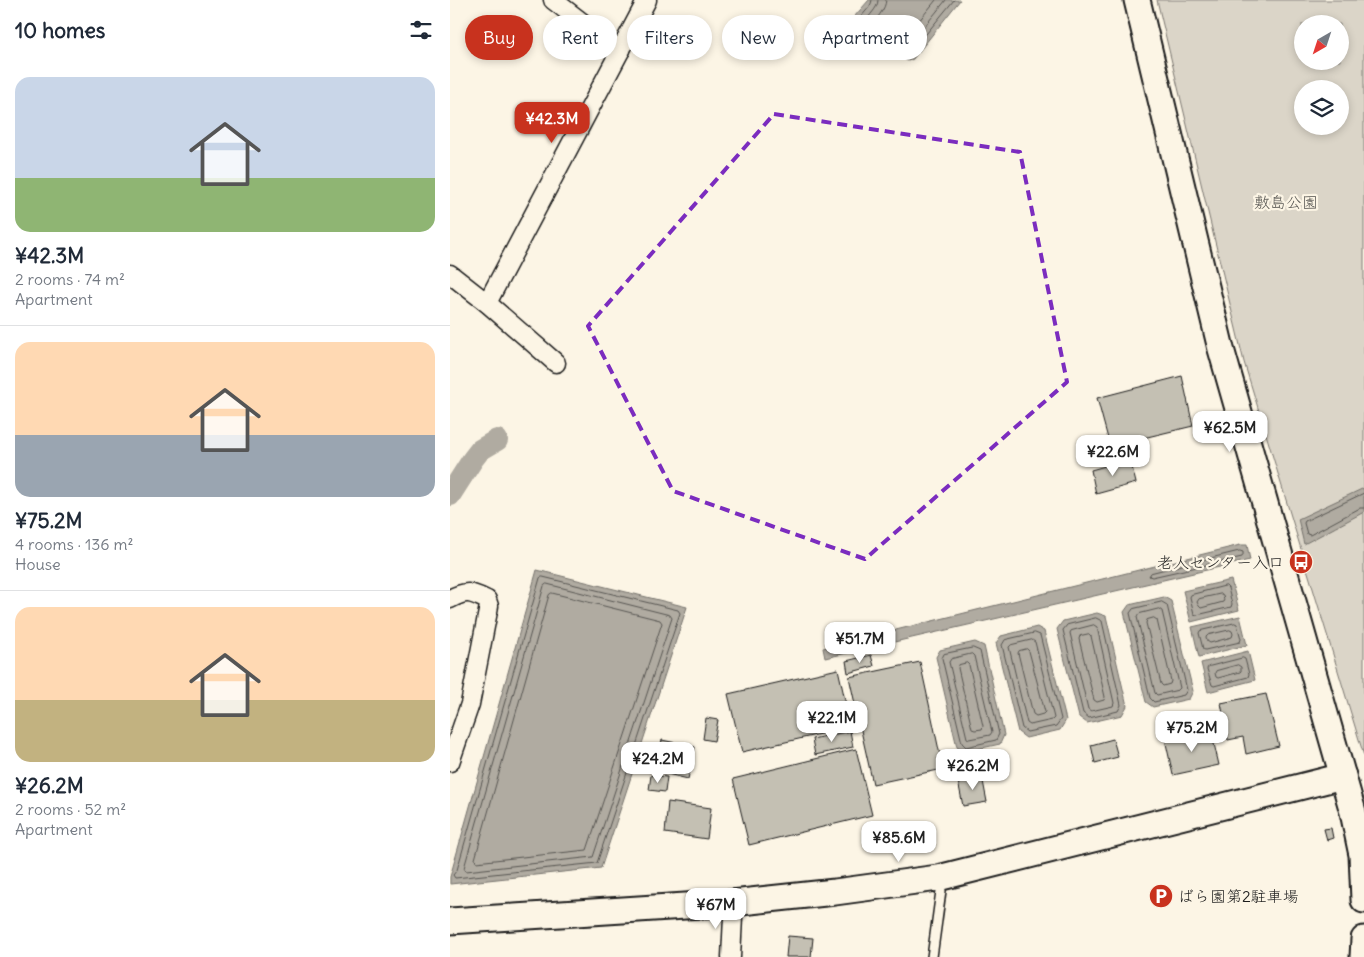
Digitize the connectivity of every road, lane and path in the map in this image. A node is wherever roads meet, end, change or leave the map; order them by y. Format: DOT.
graph roads {
  1 [pos="553,0"];
  2 [pos="647,0"];
  3 [pos="1137,0"];
  4 [pos="621,50"];
  5 [pos="450,274"];
  6 [pos="487,304"];
  7 [pos="556,363"];
  8 [pos="450,599"];
  9 [pos="450,762"];
  10 [pos="1343,776"];
  11 [pos="938,878"];
  12 [pos="1364,900"];
  13 [pos="732,902"];
  14 [pos="450,921"];
  15 [pos="1364,939"];
  16 [pos="730,957"];
  17 [pos="932,957"];
  18 [pos="1363,957"];
  1 -- 4 [label="street"];
  2 -- 4 [label="street"];
  3 -- 10 [label="street"];
  4 -- 6 [label="street"];
  5 -- 6 [label="street"];
  6 -- 7 [label="street"];
  8 -- 9 [label="street"];
  10 -- 11 [label="street"];
  10 -- 12 [label="street"];
  11 -- 13 [label="street"];
  11 -- 17 [label="lane"];
  13 -- 14 [label="street"];
  13 -- 16 [label="street"];
  15 -- 18 [label="street"];
}
